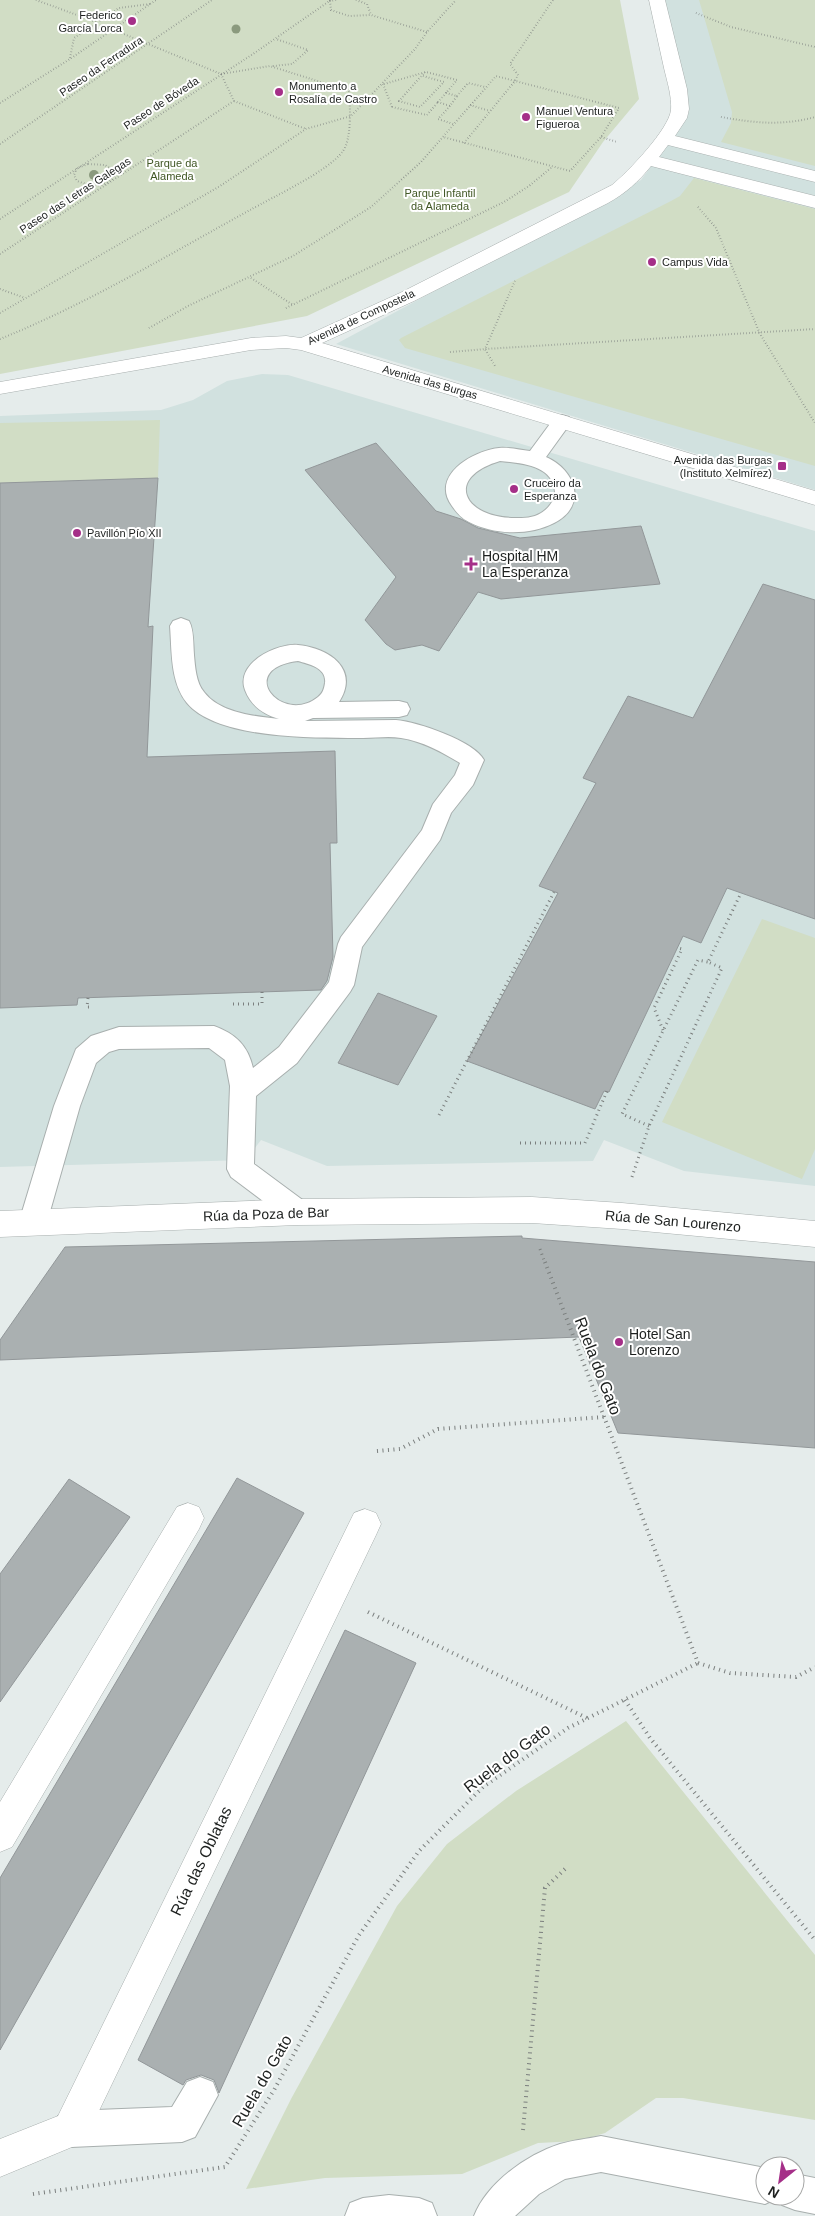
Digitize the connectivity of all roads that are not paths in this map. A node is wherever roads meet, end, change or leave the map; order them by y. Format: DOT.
graph roads {
  1 [pos="657,0"];
  2 [pos="656,150"];
  3 [pos="815,177"];
  4 [pos="815,202"];
  5 [pos="303,344"];
  6 [pos="0,388"];
  7 [pos="556,430"];
  8 [pos="535,458"];
  9 [pos="815,498"];
  10 [pos="181,626"];
  11 [pos="337,677"];
  12 [pos="313,710"];
  13 [pos="243,1091"];
  14 [pos="532,1210"];
  15 [pos="298,1212"];
  16 [pos="33,1222"];
  17 [pos="0,1224"];
  18 [pos="815,1234"];
  19 [pos="188,1518"];
  20 [pos="365,1524"];
  21 [pos="0,1835"];
  22 [pos="200,2095"];
  23 [pos="71,2129"];
  24 [pos="0,2158"];
  25 [pos="755,2184"];
  26 [pos="363,2216"];
  27 [pos="419,2216"];
  28 [pos="492,2216"];
  1 -- 2 [label="street, Avenida de Compostela"];
  2 -- 3 [label="street"];
  2 -- 4 [label="street"];
  2 -- 5 [label="street, Avenida de Compostela"];
  5 -- 6 [label="street, Avenida de Compostela"];
  5 -- 7 [label="street, Avenida das Burgas"];
  7 -- 8 [label="lane"];
  7 -- 9 [label="street"];
  8 -- 8 [label="lane"];
  10 -- 13 [label="lane"];
  11 -- 12 [label="lane"];
  11 -- 12 [label="lane"];
  11 -- 12 [label="lane"];
  13 -- 15 [label="lane"];
  13 -- 16 [label="lane"];
  14 -- 15 [label="street, Rúa da Poza de Bar"];
  14 -- 18 [label="street, Rúa de San Lourenzo"];
  15 -- 16 [label="street, Rúa da Poza de Bar"];
  16 -- 17 [label="street, Rúa da Poza de Bar"];
  19 -- 21 [label="street"];
  20 -- 23 [label="street, Rúa das Oblatas"];
  22 -- 23 [label="lane"];
  23 -- 24 [label="street"];
  25 -- 28 [label="lane"];
  26 -- 27 [label="lane"];
}
